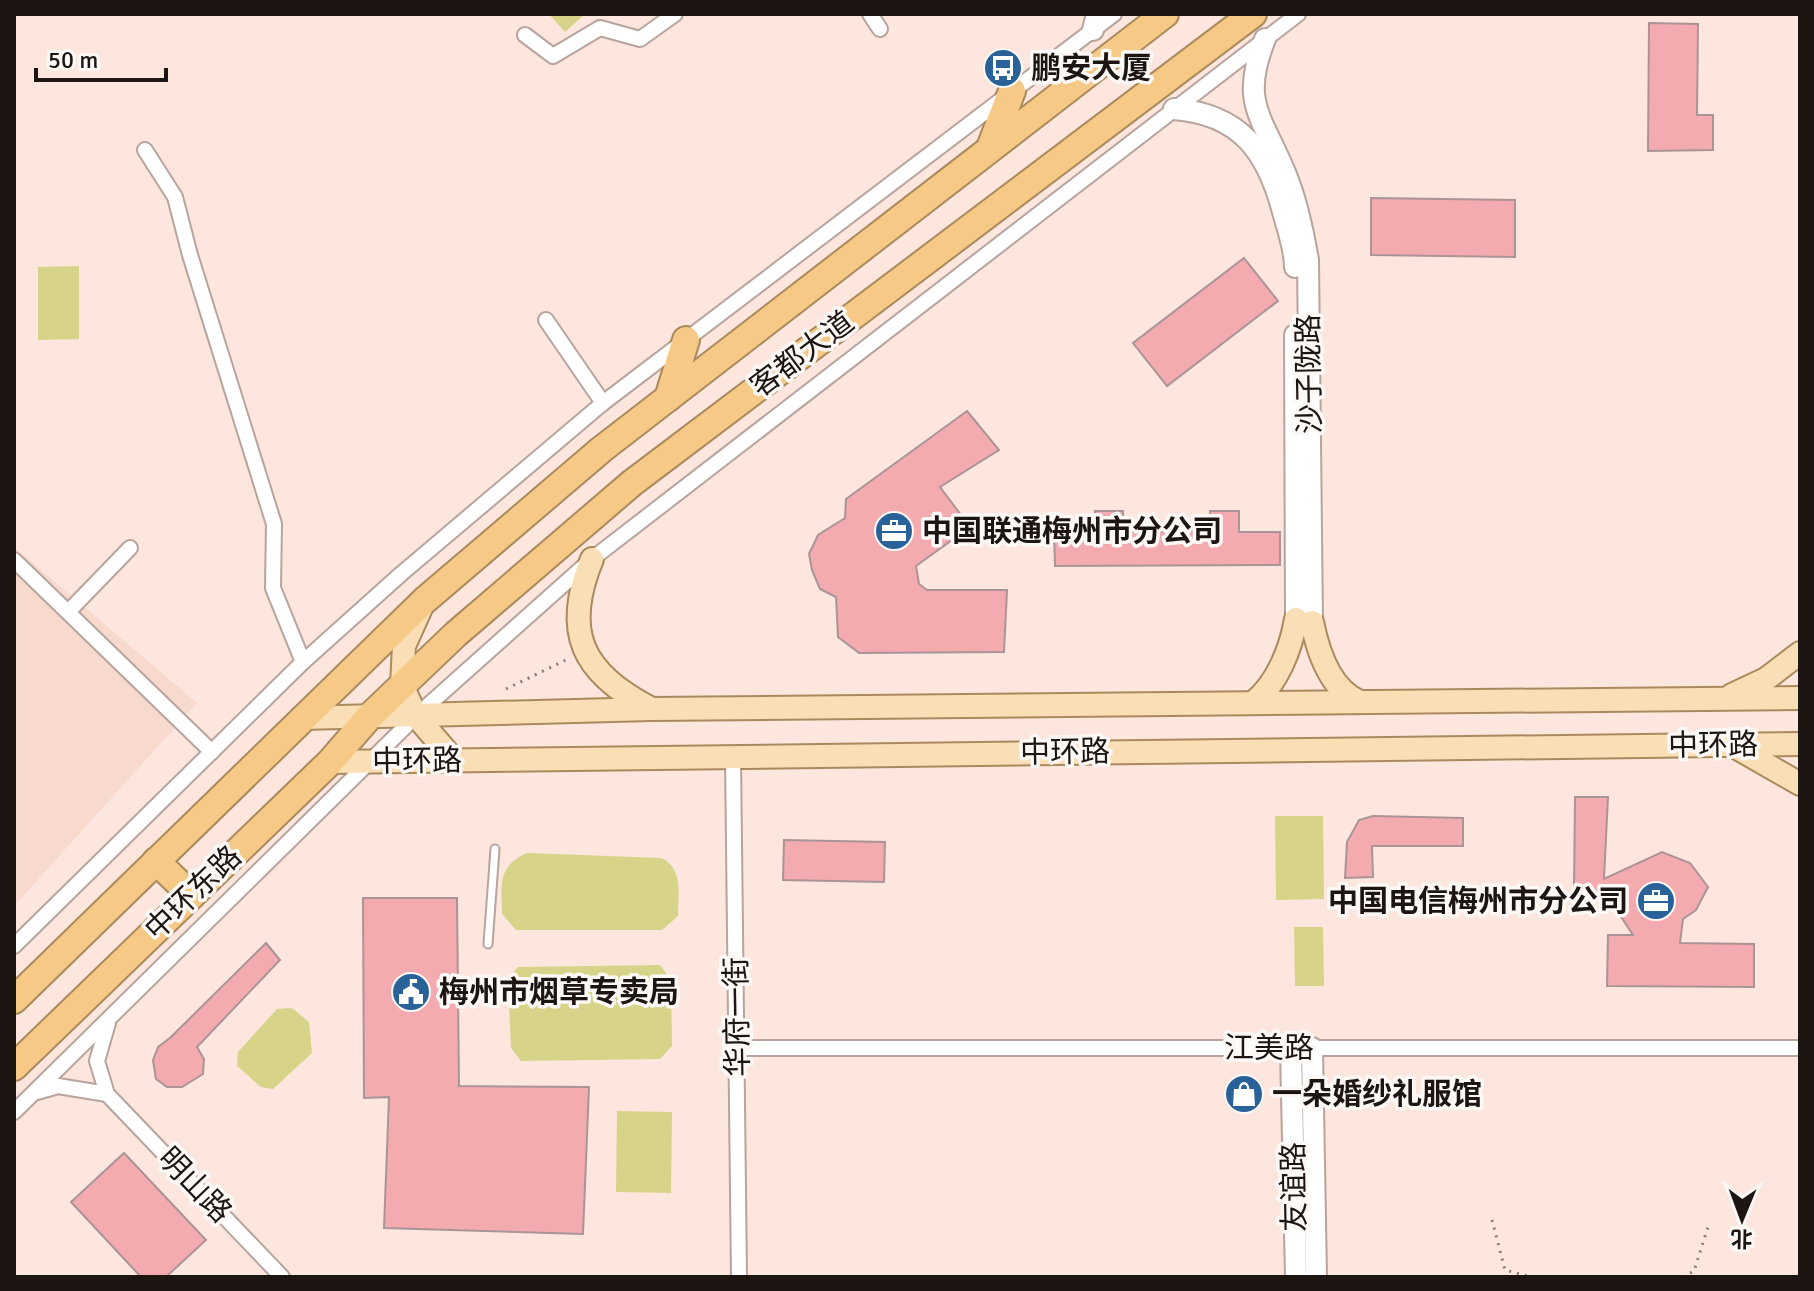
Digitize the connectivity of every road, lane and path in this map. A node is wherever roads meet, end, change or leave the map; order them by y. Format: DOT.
graph roads {
  1 [pos="675,14"];
  2 [pos="870,14"];
  3 [pos="1114,14"];
  4 [pos="1165,14"];
  5 [pos="1253,14"];
  6 [pos="1298,14"];
  7 [pos="1095,22"];
  8 [pos="880,29"];
  9 [pos="525,35"];
  10 [pos="1265,39"];
  11 [pos="1012,91"];
  12 [pos="1174,109"];
  13 [pos="1258,137"];
  14 [pos="145,150"];
  15 [pos="989,150"];
  16 [pos="546,320"];
  17 [pos="686,340"];
  18 [pos="668,398"];
  19 [pos="603,403"];
  20 [pos="534,507"];
  21 [pos="565,540"];
  22 [pos="130,548"];
  23 [pos="592,559"];
  24 [pos="14,560"];
  25 [pos="425,600"];
  26 [pos="68,612"];
  27 [pos="1304,621"];
  28 [pos="1800,653"];
  29 [pos="578,654"];
  30 [pos="303,662"];
  31 [pos="402,685"];
  32 [pos="506,689"];
  33 [pos="1724,698"];
  34 [pos="1800,698"];
  35 [pos="1360,702"];
  36 [pos="1253,703"];
  37 [pos="651,709"];
  38 [pos="416,716"];
  39 [pos="369,717"];
  40 [pos="301,718"];
  41 [pos="1800,744"];
  42 [pos="1731,745"];
  43 [pos="212,752"];
  44 [pos="733,756"];
  45 [pos="454,760"];
  46 [pos="371,761"];
  47 [pos="330,762"];
  48 [pos="1800,784"];
  49 [pos="495,849"];
  50 [pos="156,861"];
  51 [pos="191,895"];
  52 [pos="488,944"];
  53 [pos="14,946"];
  54 [pos="14,1000"];
  55 [pos="111,1015"];
  56 [pos="737,1048"];
  57 [pos="1302,1048"];
  58 [pos="1800,1048"];
  59 [pos="14,1067"];
  60 [pos="34,1092"];
  61 [pos="107,1094"];
  62 [pos="14,1112"];
  63 [pos="1492,1220"];
  64 [pos="1708,1227"];
  65 [pos="282,1277"];
  66 [pos="739,1277"];
  67 [pos="1296,1277"];
  68 [pos="1316,1277"];
  69 [pos="1531,1277"];
  70 [pos="1683,1277"];
  1 -- 9 [label="street"];
  2 -- 8 [label="street"];
  3 -- 7 [label="street"];
  4 -- 15 [label="highway, 客都大道"];
  5 -- 21 [label="highway, 客都大道"];
  6 -- 10 [label="street"];
  7 -- 11 [label="street"];
  10 -- 12 [label="street"];
  10 -- 13 [label="street, 沙子陇路"];
  11 -- 15 [label="highway"];
  11 -- 17 [label="street"];
  12 -- 13 [label="street"];
  12 -- 23 [label="street"];
  13 -- 27 [label="street, 沙子陇路"];
  14 -- 30 [label="street"];
  15 -- 18 [label="highway, 客都大道"];
  16 -- 19 [label="street"];
  17 -- 18 [label="highway"];
  17 -- 19 [label="street"];
  18 -- 20 [label="highway, 客都大道"];
  19 -- 30 [label="street"];
  20 -- 21 [label="highway"];
  20 -- 25 [label="highway, 客都大道"];
  21 -- 31 [label="highway, 客都大道"];
  22 -- 26 [label="street"];
  23 -- 37 [label="main road"];
  23 -- 38 [label="street"];
  24 -- 26 [label="street"];
  25 -- 31 [label="main road"];
  25 -- 40 [label="highway, 客都大道"];
  26 -- 43 [label="street"];
  27 -- 35 [label="main road"];
  27 -- 36 [label="main road"];
  28 -- 33 [label="main road"];
  29 -- 32 [label="path"];
  30 -- 43 [label="street"];
  31 -- 38 [label="main road"];
  31 -- 39 [label="highway, 客都大道"];
  33 -- 34 [label="main road, 中环路"];
  33 -- 35 [label="main road, 中环路"];
  35 -- 36 [label="main road, 中环路"];
  36 -- 37 [label="main road, 中环路"];
  37 -- 38 [label="main road, 中环路"];
  38 -- 39 [label="main road, 中环路"];
  38 -- 45 [label="main road"];
  38 -- 46 [label="street"];
  39 -- 40 [label="main road, 中环路"];
  39 -- 47 [label="highway, 中环东路"];
  40 -- 50 [label="highway, 中环东路"];
  41 -- 42 [label="main road, 中环路"];
  42 -- 44 [label="main road, 中环路"];
  42 -- 48 [label="main road"];
  43 -- 53 [label="street"];
  44 -- 45 [label="main road, 中环路"];
  44 -- 56 [label="street, 华府一街"];
  45 -- 46 [label="main road, 中环路"];
  46 -- 47 [label="main road, 中环路"];
  46 -- 55 [label="street"];
  47 -- 51 [label="highway, 中环东路"];
  49 -- 52 [label="lane"];
  50 -- 51 [label="highway"];
  50 -- 54 [label="highway, 中环东路"];
  51 -- 59 [label="highway, 中环东路"];
  55 -- 60 [label="street"];
  55 -- 61 [label="street"];
  56 -- 57 [label="street, 江美路"];
  56 -- 66 [label="street, 华府一街"];
  57 -- 58 [label="street, 江美路"];
  57 -- 67 [label="street, 友谊路"];
  57 -- 68 [label="street, 友谊路"];
  60 -- 61 [label="street"];
  60 -- 62 [label="street"];
  61 -- 65 [label="street, 明山路"];
  63 -- 69 [label="path"];
  64 -- 70 [label="path"];
}
